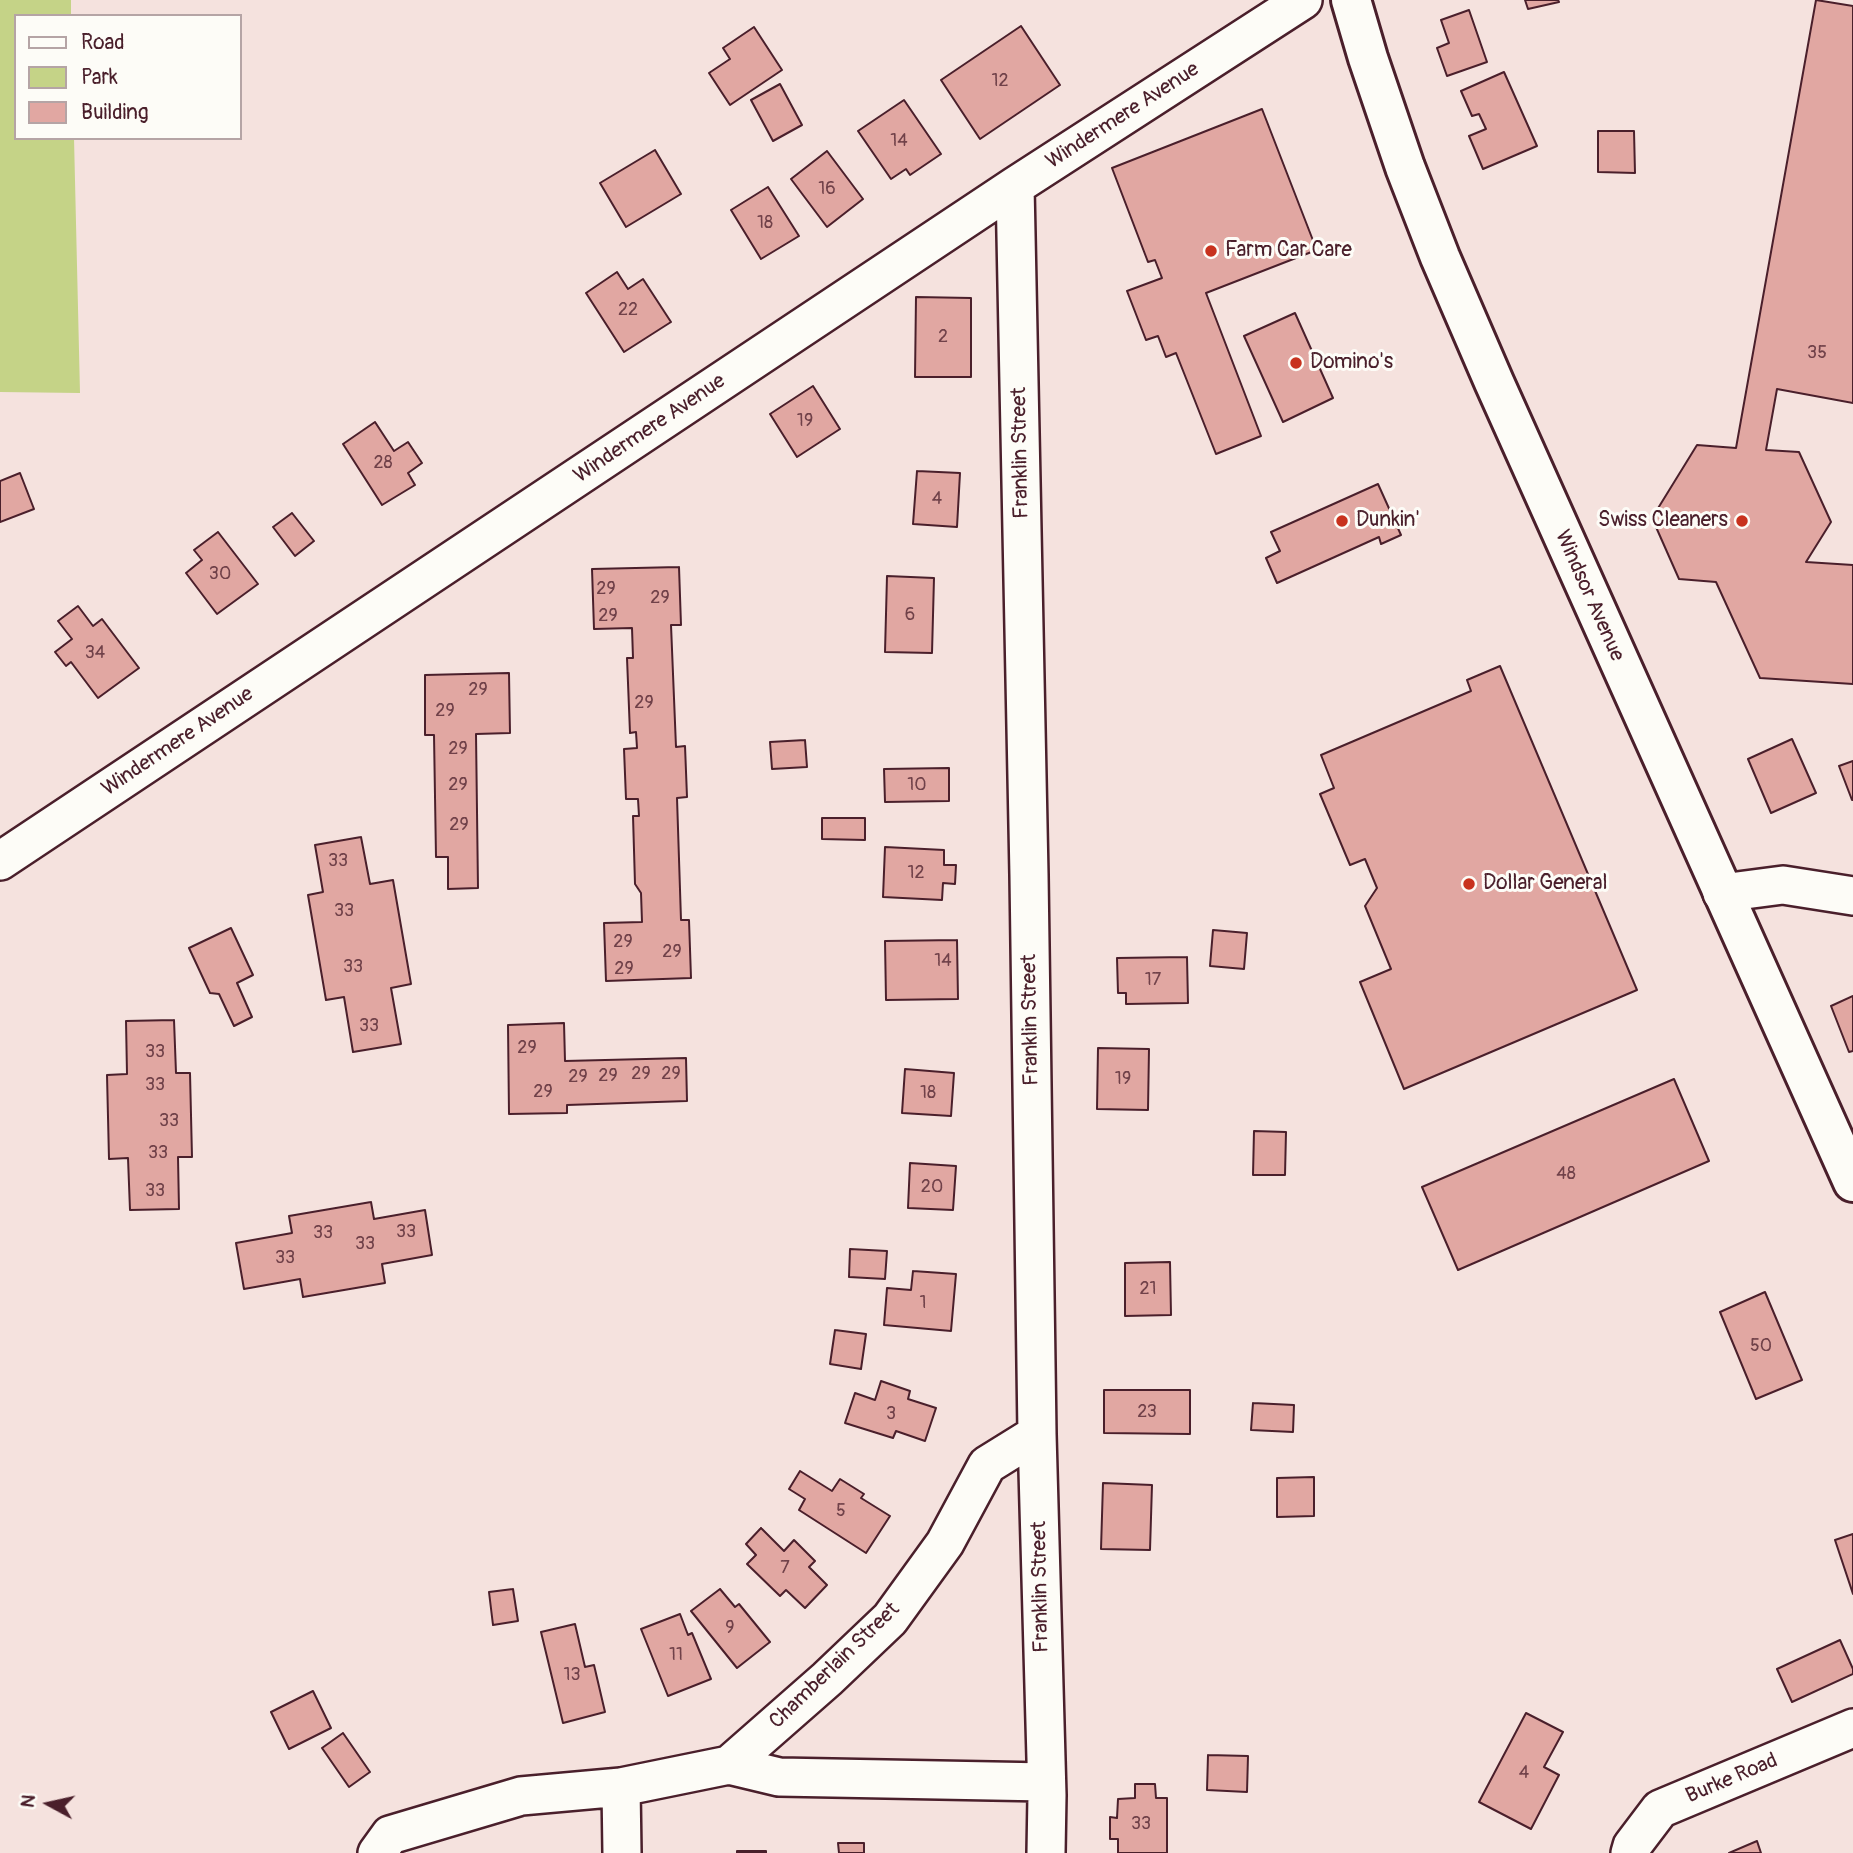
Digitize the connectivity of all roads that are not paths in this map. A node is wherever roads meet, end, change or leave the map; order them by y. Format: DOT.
graph roads {
  1 [pos="1303,0"];
  2 [pos="1351,0"];
  3 [pos="1015,187"];
  4 [pos="0,861"];
  5 [pos="1722,893"];
  6 [pos="1853,896"];
  7 [pos="1853,1182"];
  8 [pos="1037,1434"];
  9 [pos="1853,1728"];
  10 [pos="729,1765"];
  11 [pos="1046,1782"];
  12 [pos="621,1787"];
  13 [pos="377,1853"];
  14 [pos="622,1853"];
  15 [pos="1046,1853"];
  16 [pos="1630,1853"];
  1 -- 3 [label="street, Windermere Avenue"];
  2 -- 5 [label="main road, Windsor Avenue"];
  3 -- 4 [label="street, Windermere Avenue"];
  3 -- 8 [label="street, Franklin Street"];
  5 -- 6 [label="street"];
  5 -- 7 [label="main road, Windsor Avenue"];
  8 -- 10 [label="street, Chamberlain Street"];
  8 -- 11 [label="street, Franklin Street"];
  9 -- 16 [label="street, Burke Road"];
  10 -- 11 [label="street, Chamberlain Street"];
  10 -- 12 [label="street, Chamberlain Street"];
  11 -- 15 [label="street, Franklin Street"];
  12 -- 13 [label="street, Chamberlain Street"];
  12 -- 14 [label="street"];
}
